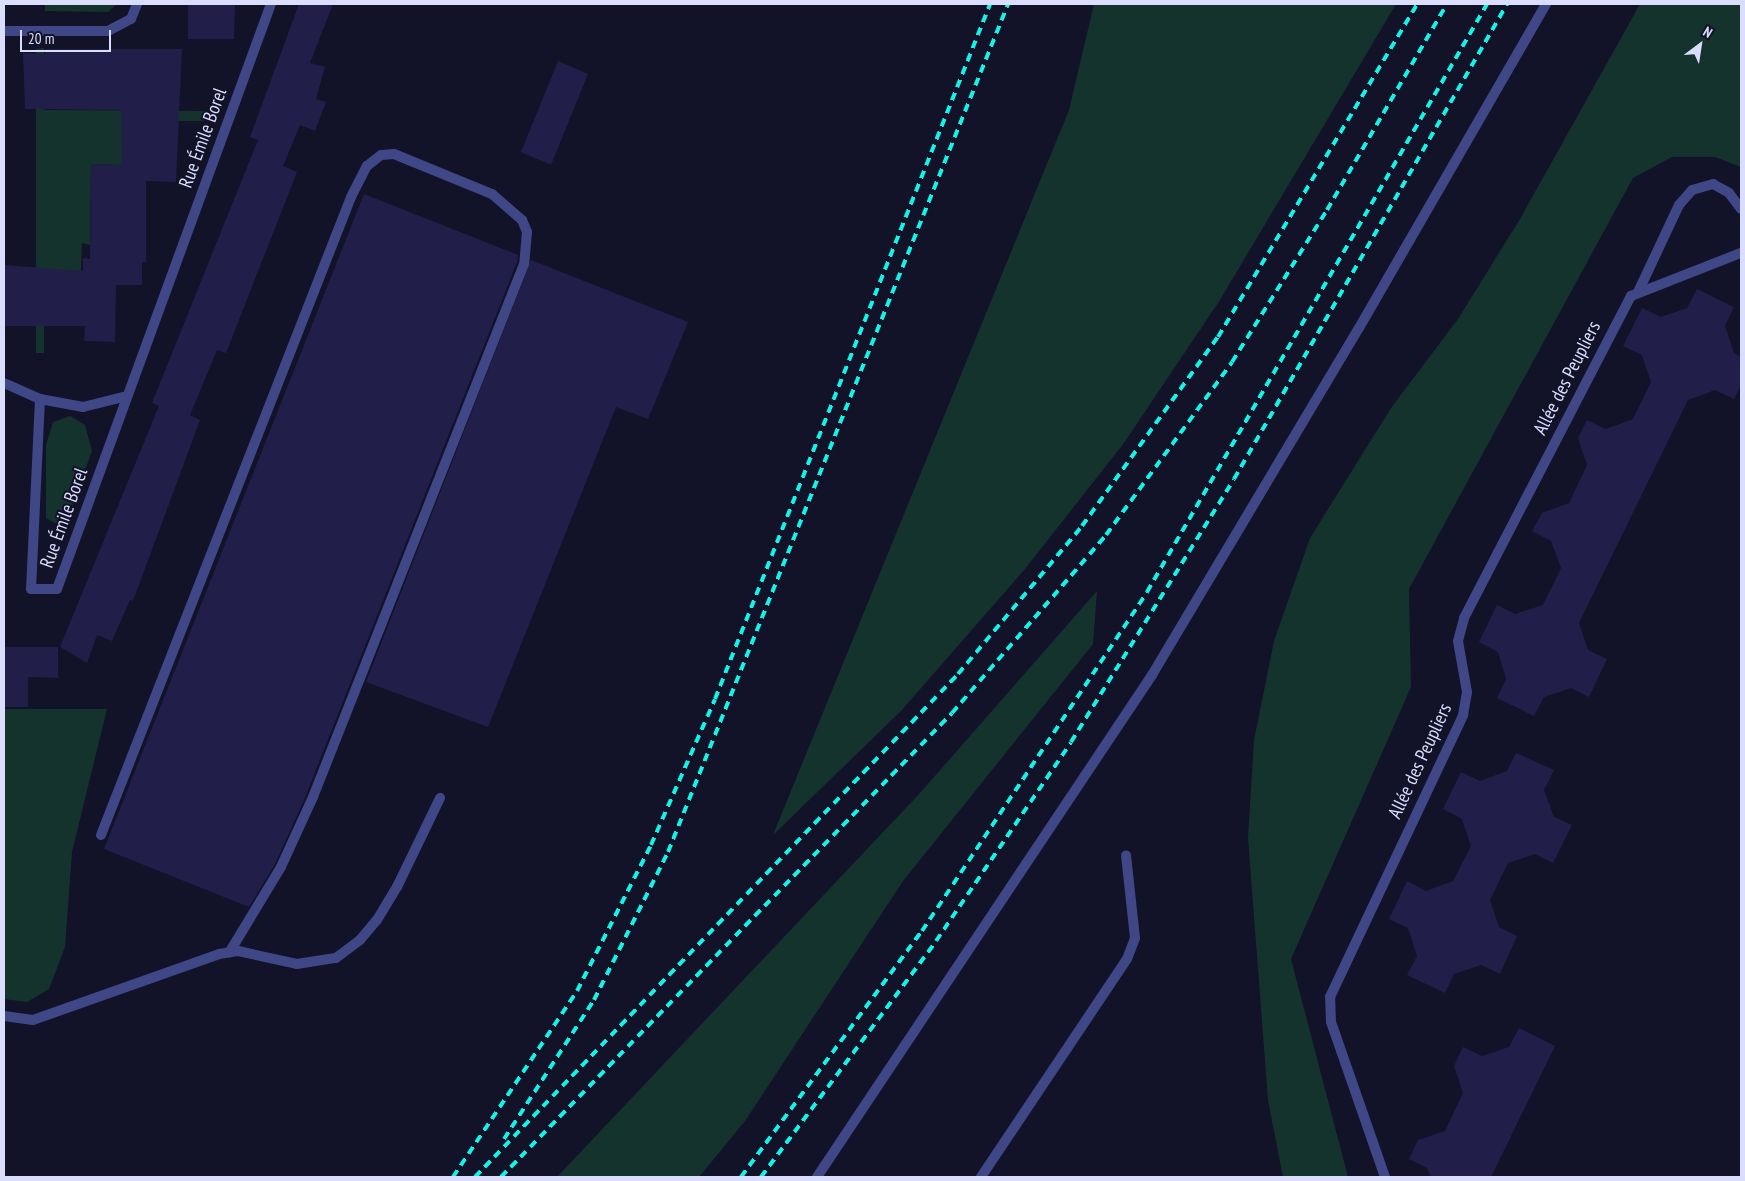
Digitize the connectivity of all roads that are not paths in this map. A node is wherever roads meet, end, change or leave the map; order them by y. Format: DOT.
graph roads {
  1 [pos="137,4"];
  2 [pos="271,4"];
  3 [pos="1546,4"];
  4 [pos="4,31"];
  5 [pos="1741,209"];
  6 [pos="1741,253"];
  7 [pos="1639,290"];
  8 [pos="4,383"];
  9 [pos="127,396"];
  10 [pos="40,399"];
  11 [pos="440,798"];
  12 [pos="101,835"];
  13 [pos="1126,855"];
  14 [pos="229,953"];
  15 [pos="4,1016"];
  16 [pos="817,1177"];
  17 [pos="981,1177"];
  18 [pos="1385,1177"];
  1 -- 4 [label="street"];
  2 -- 9 [label="street, Rue Émile Borel"];
  3 -- 16 [label="street"];
  5 -- 7 [label="street, Allée des Peupliers"];
  6 -- 7 [label="street, Allée des Peupliers"];
  7 -- 18 [label="street, Allée des Peupliers"];
  8 -- 10 [label="street"];
  9 -- 10 [label="street"];
  9 -- 10 [label="street, Rue Émile Borel"];
  11 -- 14 [label="street"];
  12 -- 14 [label="street"];
  13 -- 17 [label="street"];
  14 -- 15 [label="street"];
}
